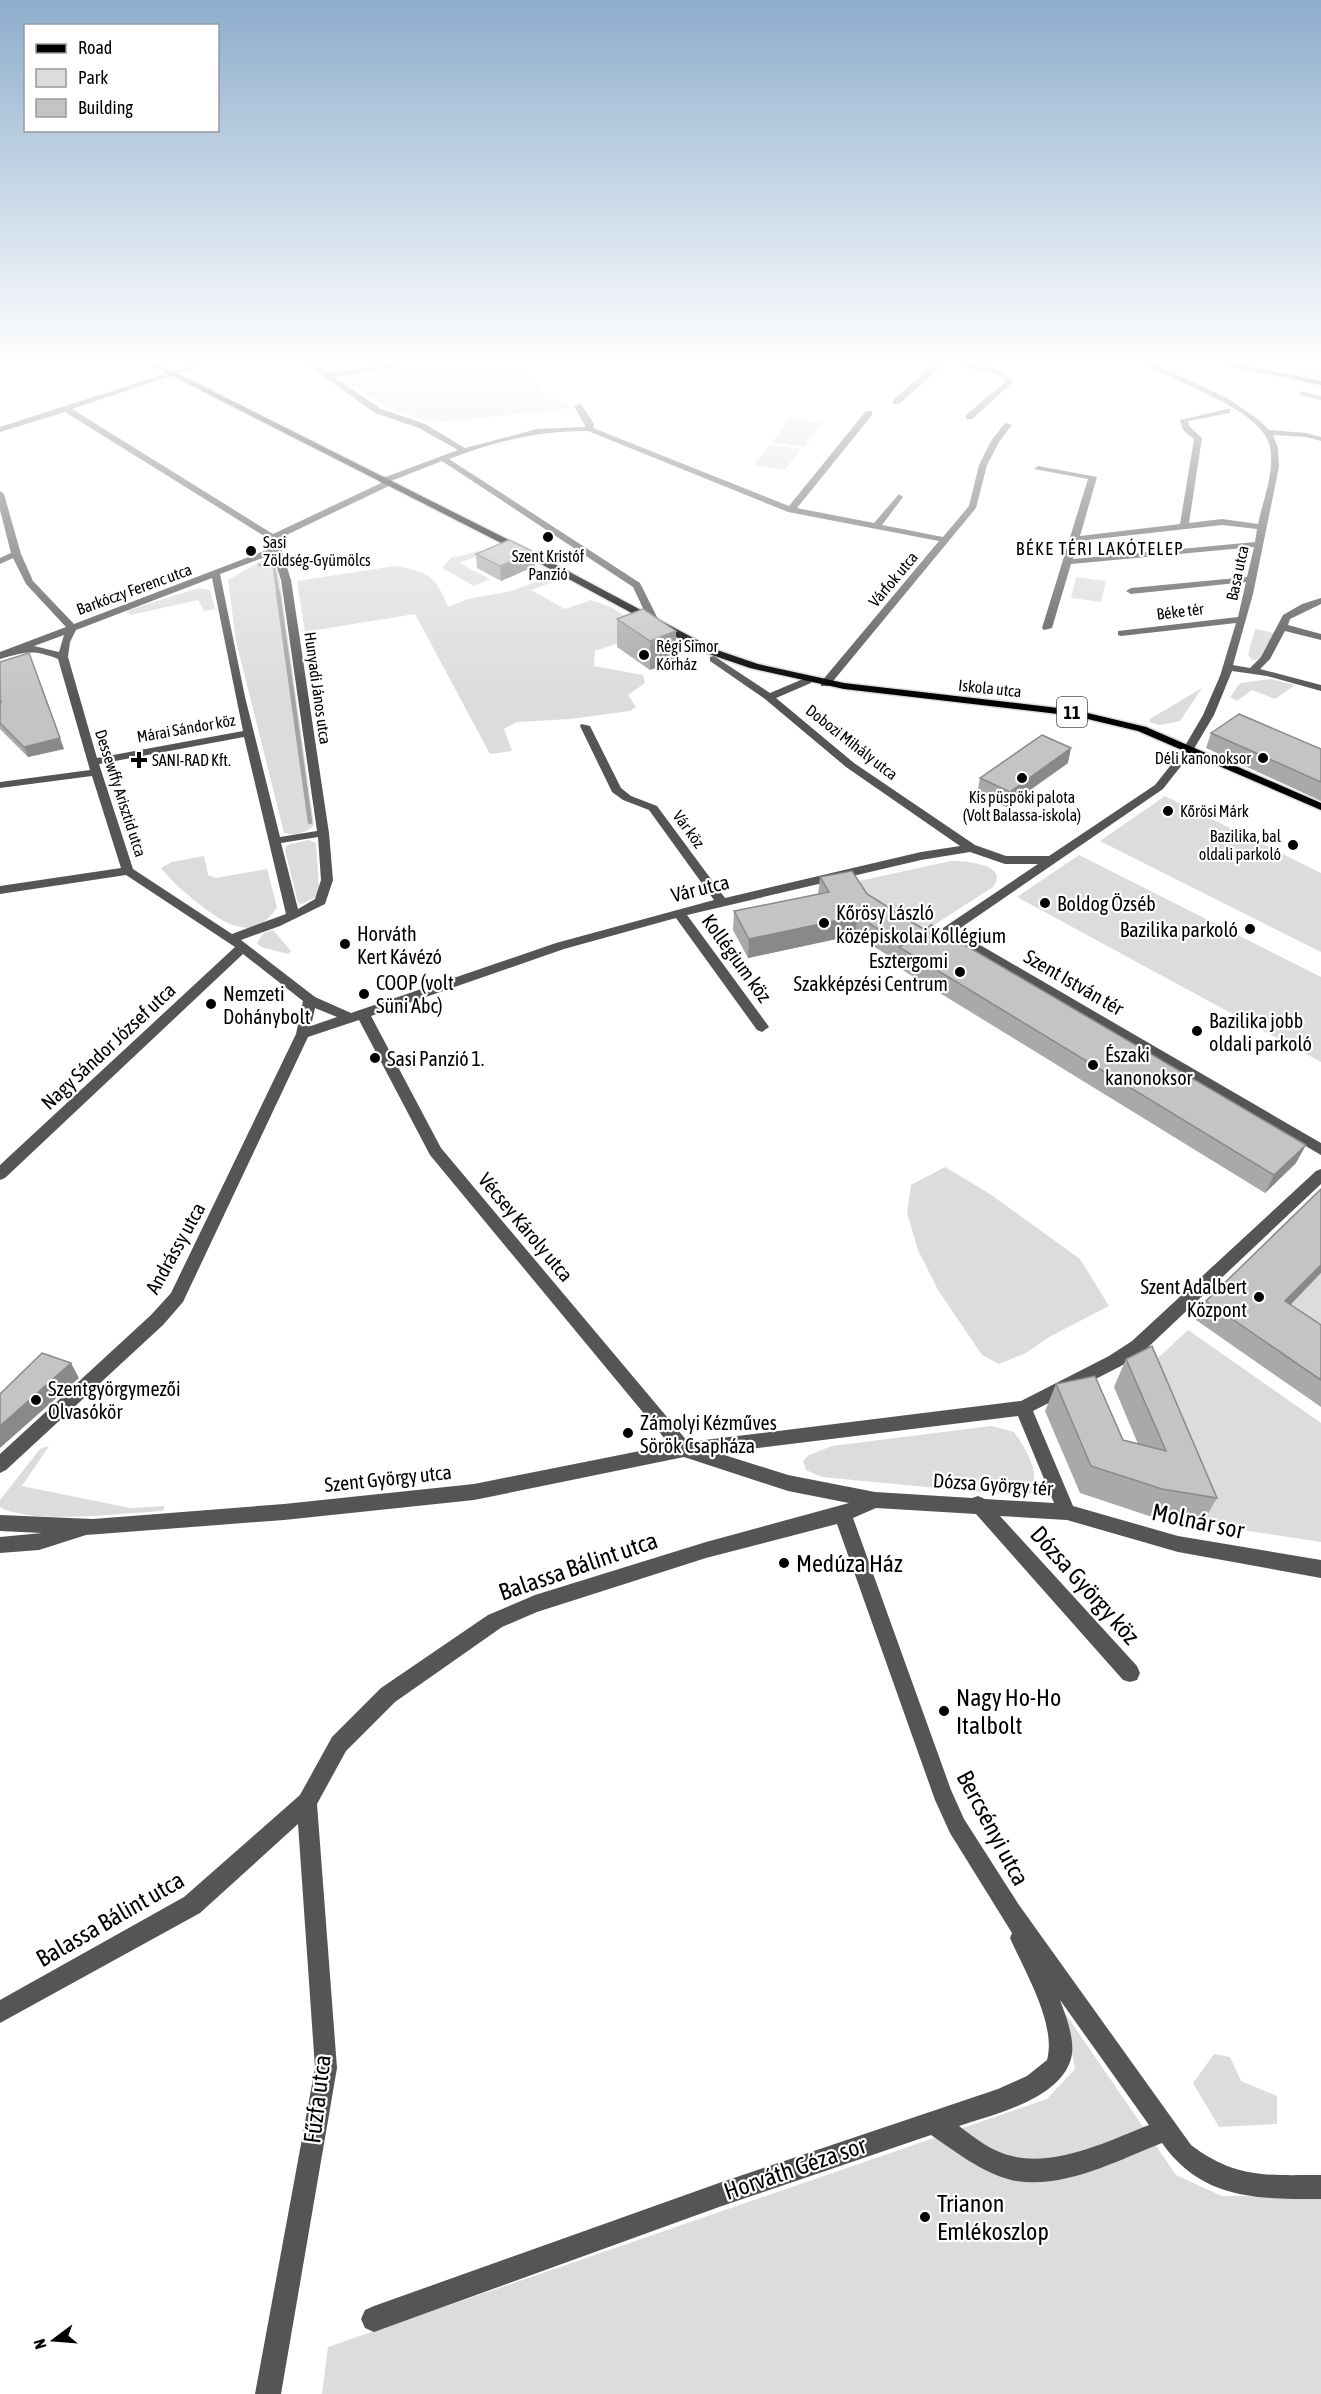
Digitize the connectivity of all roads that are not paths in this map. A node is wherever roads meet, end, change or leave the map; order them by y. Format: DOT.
graph roads {
  1 [pos="169,473"];
  2 [pos="367,473"];
  3 [pos="409,473"];
  4 [pos="465,473"];
  5 [pos="698,473"];
  6 [pos="821,473"];
  7 [pos="981,473"];
  8 [pos="1064,473"];
  9 [pos="1192,473"];
  10 [pos="1274,473"];
  11 [pos="386,482"];
  12 [pos="0,494"];
  13 [pos="899,497"];
  14 [pos="791,510"];
  15 [pos="877,526"];
  16 [pos="1184,526"];
  17 [pos="1262,527"];
  18 [pos="273,537"];
  19 [pos="1074,539"];
  20 [pos="946,540"];
  21 [pos="1259,544"];
  22 [pos="278,549"];
  23 [pos="16,554"];
  24 [pos="0,561"];
  25 [pos="1067,562"];
  26 [pos="216,575"];
  27 [pos="1251,580"];
  28 [pos="1131,591"];
  29 [pos="1321,601"];
  30 [pos="1242,619"];
  31 [pos="654,621"];
  32 [pos="1282,627"];
  33 [pos="72,628"];
  34 [pos="1047,628"];
  35 [pos="1121,633"];
  36 [pos="1321,637"];
  37 [pos="20,649"];
  38 [pos="0,656"];
  39 [pos="63,657"];
  40 [pos="714,659"];
  41 [pos="1230,669"];
  42 [pos="1252,671"];
  43 [pos="807,681"];
  44 [pos="825,684"];
  45 [pos="1321,688"];
  46 [pos="769,697"];
  47 [pos="585,726"];
  48 [pos="249,733"];
  49 [pos="1189,748"];
  50 [pos="95,767"];
  51 [pos="0,785"];
  52 [pos="1321,807"];
  53 [pos="323,832"];
  54 [pos="275,841"];
  55 [pos="970,848"];
  56 [pos="1005,860"];
  57 [pos="1053,860"];
  58 [pos="128,871"];
  59 [pos="1018,882"];
  60 [pos="0,890"];
  61 [pos="722,903"];
  62 [pos="679,913"];
  63 [pos="293,915"];
  64 [pos="228,939"];
  65 [pos="243,948"];
  66 [pos="310,1000"];
  67 [pos="356,1016"];
  68 [pos="762,1027"];
  69 [pos="303,1034"];
  70 [pos="1321,1150"];
  71 [pos="0,1174"];
  72 [pos="1321,1175"];
  73 [pos="1023,1408"];
  74 [pos="684,1450"];
  75 [pos="0,1465"];
  76 [pos="875,1500"];
  77 [pos="978,1504"];
  78 [pos="1067,1512"];
  79 [pos="843,1514"];
  80 [pos="0,1523"];
  81 [pos="93,1527"];
  82 [pos="0,1545"];
  83 [pos="1321,1569"];
  84 [pos="1130,1673"];
  85 [pos="307,1802"];
  86 [pos="1011,1913"];
  87 [pos="0,2012"];
  88 [pos="933,2122"];
  89 [pos="1166,2130"];
  90 [pos="1321,2187"];
  91 [pos="374,2319"];
  92 [pos="268,2394"];
  1 -- 18 [label="street"];
  2 -- 11 [label="main road, Dobozi Mihály utca / 11"];
  3 -- 11 [label="street"];
  4 -- 31 [label="street"];
  5 -- 14 [label="street"];
  6 -- 14 [label="street"];
  7 -- 20 [label="street, Várfok utca"];
  8 -- 19 [label="street"];
  9 -- 16 [label="street"];
  10 -- 17 [label="street, Basa utca"];
  11 -- 18 [label="street"];
  11 -- 31 [label="main road, Dobozi Mihály utca / 11"];
  12 -- 23 [label="street"];
  13 -- 15 [label="street"];
  14 -- 15 [label="street"];
  15 -- 20 [label="street"];
  16 -- 17 [label="street"];
  16 -- 19 [label="street"];
  17 -- 21 [label="street, Basa utca"];
  18 -- 22 [label="street, Hunyadi János utca"];
  19 -- 25 [label="street"];
  20 -- 44 [label="street, Várfok utca"];
  21 -- 25 [label="street"];
  21 -- 27 [label="street, Basa utca"];
  22 -- 26 [label="street, Barkóczy Ferenc utca"];
  22 -- 53 [label="street, Hunyadi János utca"];
  23 -- 24 [label="street"];
  23 -- 33 [label="street"];
  25 -- 34 [label="street"];
  26 -- 33 [label="street, Barkóczy Ferenc utca"];
  26 -- 48 [label="street"];
  27 -- 28 [label="street, Béke tér"];
  27 -- 30 [label="street, Basa utca"];
  29 -- 32 [label="street"];
  30 -- 35 [label="street, Béke tér"];
  30 -- 41 [label="street, Basa utca"];
  31 -- 43 [label="main road, Dobozi Mihály utca / 11"];
  32 -- 36 [label="street"];
  32 -- 42 [label="street"];
  33 -- 37 [label="street, Barkóczy Ferenc utca"];
  33 -- 39 [label="street"];
  37 -- 38 [label="street, Barkóczy Ferenc utca"];
  37 -- 39 [label="street"];
  39 -- 50 [label="street, Dessewffy Arisztid utca"];
  40 -- 46 [label="street, Dobozi Mihály utca"];
  41 -- 42 [label="street"];
  41 -- 49 [label="street, Basa utca"];
  42 -- 45 [label="street"];
  43 -- 44 [label="main road, Iskola utca / 11"];
  43 -- 46 [label="street"];
  44 -- 49 [label="main road, Iskola utca / 11"];
  46 -- 55 [label="street, Dobozi Mihály utca"];
  47 -- 61 [label="street, Vár köz"];
  48 -- 50 [label="street, Márai Sándor köz"];
  48 -- 54 [label="street"];
  49 -- 52 [label="main road, 11"];
  49 -- 57 [label="street, Szent István tér"];
  50 -- 51 [label="street, Márai Sándor köz"];
  50 -- 58 [label="street, Dessewffy Arisztid utca"];
  53 -- 54 [label="street"];
  53 -- 63 [label="street, Hunyadi János utca"];
  54 -- 63 [label="street"];
  55 -- 56 [label="street, Vár utca"];
  55 -- 61 [label="street, Vár utca"];
  56 -- 57 [label="street, Vár utca"];
  56 -- 59 [label="street"];
  57 -- 59 [label="street, Szent István tér"];
  58 -- 60 [label="street"];
  58 -- 64 [label="street, Dessewffy Arisztid utca"];
  59 -- 70 [label="street, Szent István tér"];
  61 -- 62 [label="street, Vár utca"];
  62 -- 67 [label="street, Vár utca"];
  62 -- 68 [label="street, Kollégium köz"];
  63 -- 64 [label="street, Hunyadi János utca"];
  64 -- 65 [label="street, Dessewffy Arisztid utca"];
  65 -- 66 [label="street, Dessewffy Arisztid utca"];
  65 -- 71 [label="street, Nagy Sándor József utca"];
  66 -- 67 [label="street, Dessewffy Arisztid utca"];
  66 -- 69 [label="street, Andrássy utca"];
  67 -- 69 [label="street, Vár utca"];
  67 -- 74 [label="street, Vécsey Károly utca"];
  69 -- 75 [label="street, Andrássy utca"];
  72 -- 73 [label="street"];
  73 -- 74 [label="street"];
  73 -- 78 [label="street, Dózsa György tér"];
  74 -- 76 [label="street, Dózsa György tér"];
  74 -- 81 [label="street, Szent György utca"];
  76 -- 77 [label="street, Dózsa György tér"];
  76 -- 79 [label="street"];
  77 -- 78 [label="street, Dózsa György tér"];
  77 -- 84 [label="street, Dózsa György köz"];
  78 -- 83 [label="street, Molnár sor"];
  79 -- 85 [label="street, Balassa Bálint utca"];
  79 -- 86 [label="street, Bercsényi utca"];
  80 -- 81 [label="street, Szent György utca"];
  81 -- 82 [label="street, Szent György utca"];
  85 -- 87 [label="street, Balassa Bálint utca"];
  85 -- 92 [label="street, Fűzfa utca"];
  86 -- 88 [label="street, Horváth Géza sor"];
  86 -- 89 [label="street, Bercsényi utca"];
  88 -- 89 [label="street"];
  88 -- 91 [label="street, Horváth Géza sor"];
  89 -- 90 [label="street"];
}
